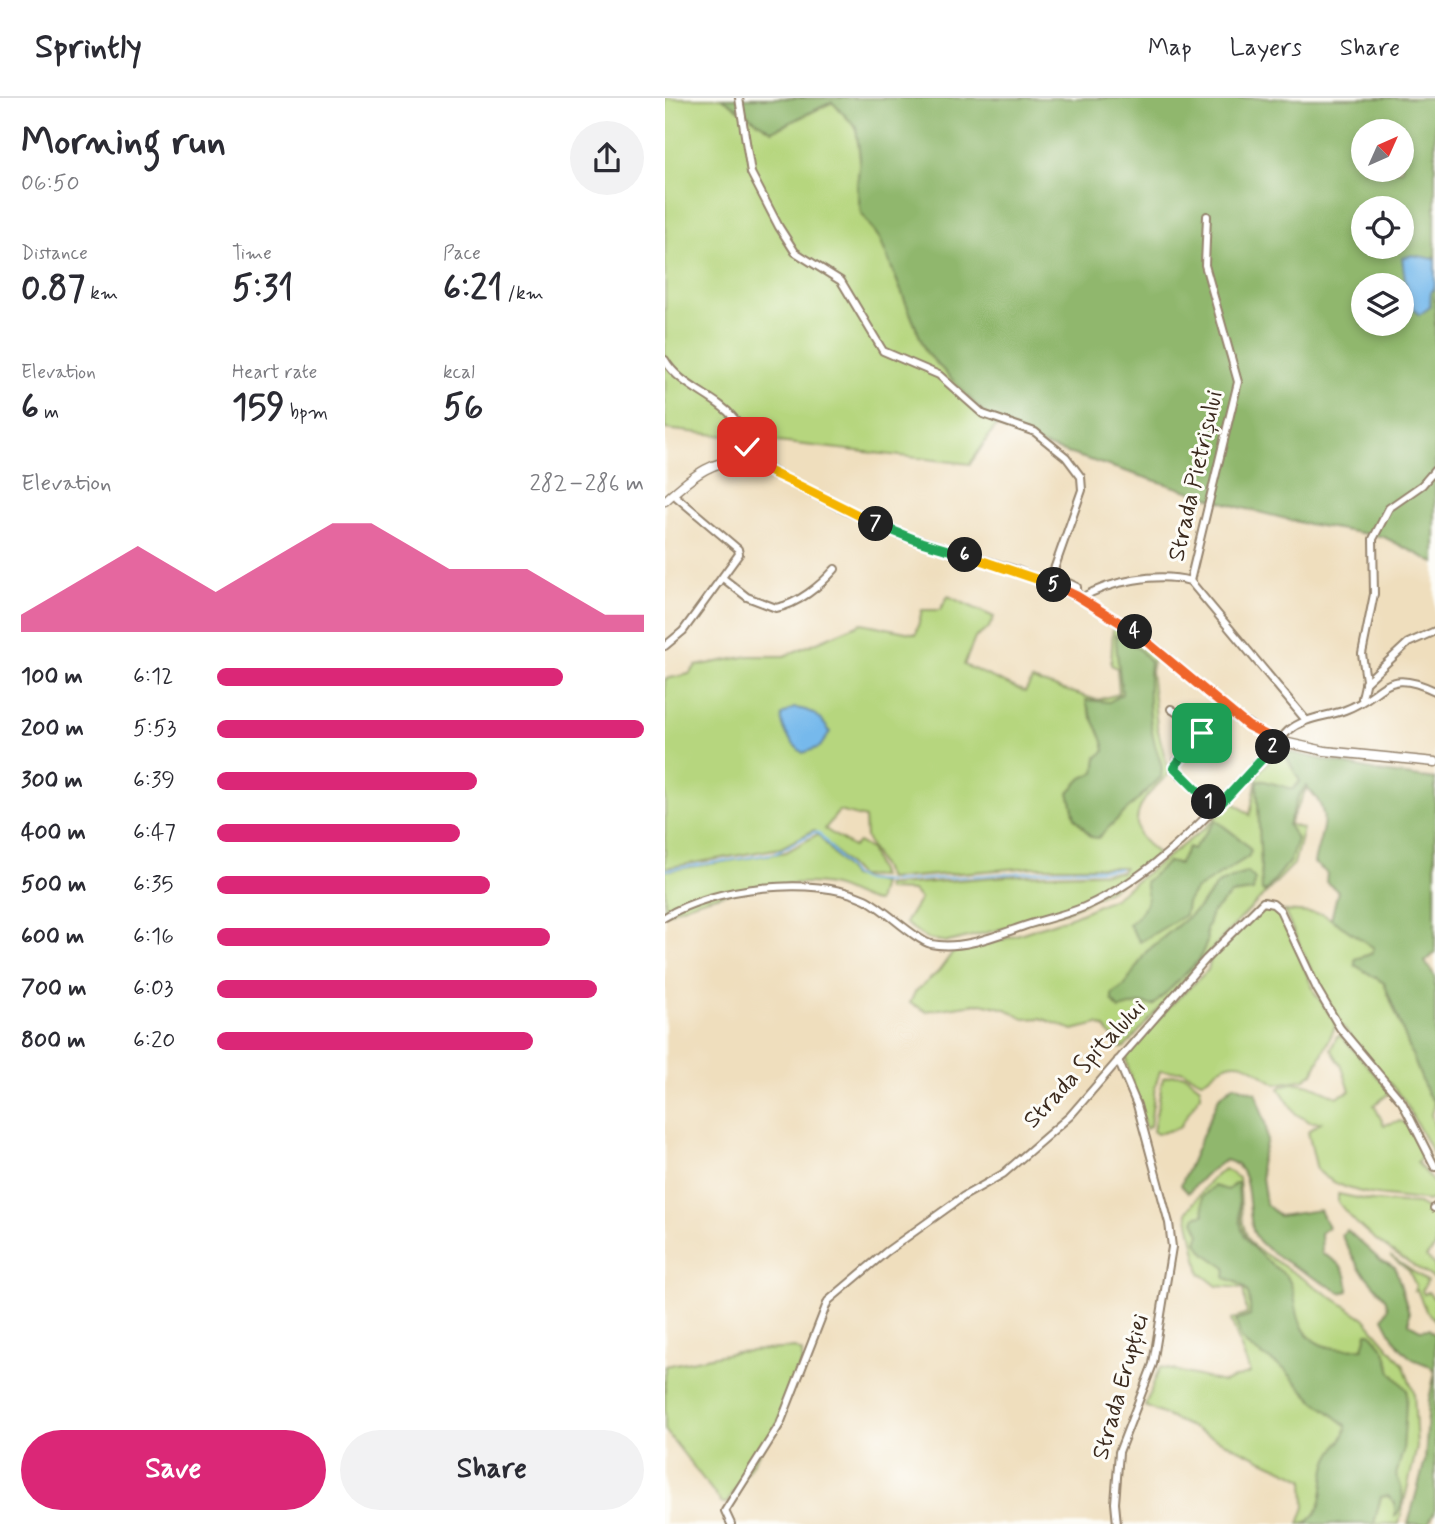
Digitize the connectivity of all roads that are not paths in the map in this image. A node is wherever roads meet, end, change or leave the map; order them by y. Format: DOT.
graph roads {
  1 [pos="739,98"];
  2 [pos="1207,216"];
  3 [pos="665,360"];
  4 [pos="745,460"];
  5 [pos="1435,470"];
  6 [pos="673,494"];
  7 [pos="665,501"];
  8 [pos="835,569"];
  9 [pos="724,579"];
  10 [pos="1051,580"];
  11 [pos="1190,581"];
  12 [pos="1079,597"];
  13 [pos="1435,631"];
  14 [pos="665,646"];
  15 [pos="1365,683"];
  16 [pos="1435,691"];
  17 [pos="1360,701"];
  18 [pos="1171,709"];
  19 [pos="1305,719"];
  20 [pos="1278,741"];
  21 [pos="1435,762"];
  22 [pos="1217,808"];
  23 [pos="665,917"];
  24 [pos="1118,1060"];
  25 [pos="1435,1167"];
  26 [pos="731,1524"];
  27 [pos="1117,1524"];
  1 -- 10 [label="street"];
  2 -- 11 [label="street, Strada Pietrișului"];
  3 -- 4 [label="street"];
  4 -- 6 [label="main road"];
  4 -- 10 [label="main road"];
  5 -- 15 [label="street"];
  6 -- 7 [label="main road"];
  6 -- 9 [label="street"];
  8 -- 9 [label="street"];
  9 -- 14 [label="street"];
  10 -- 12 [label="main road"];
  11 -- 12 [label="street, Strada Pietrișului"];
  11 -- 19 [label="street, Strada Pietrișului"];
  12 -- 20 [label="main road"];
  13 -- 15 [label="street"];
  15 -- 17 [label="street"];
  16 -- 17 [label="street"];
  17 -- 19 [label="street"];
  18 -- 22 [label="street"];
  19 -- 20 [label="street"];
  20 -- 21 [label="main road"];
  20 -- 22 [label="street"];
  22 -- 23 [label="street"];
  24 -- 25 [label="street, Strada Spitalului"];
  24 -- 26 [label="street, Strada Spitalului"];
  24 -- 27 [label="street, Strada Erupției"];
}
